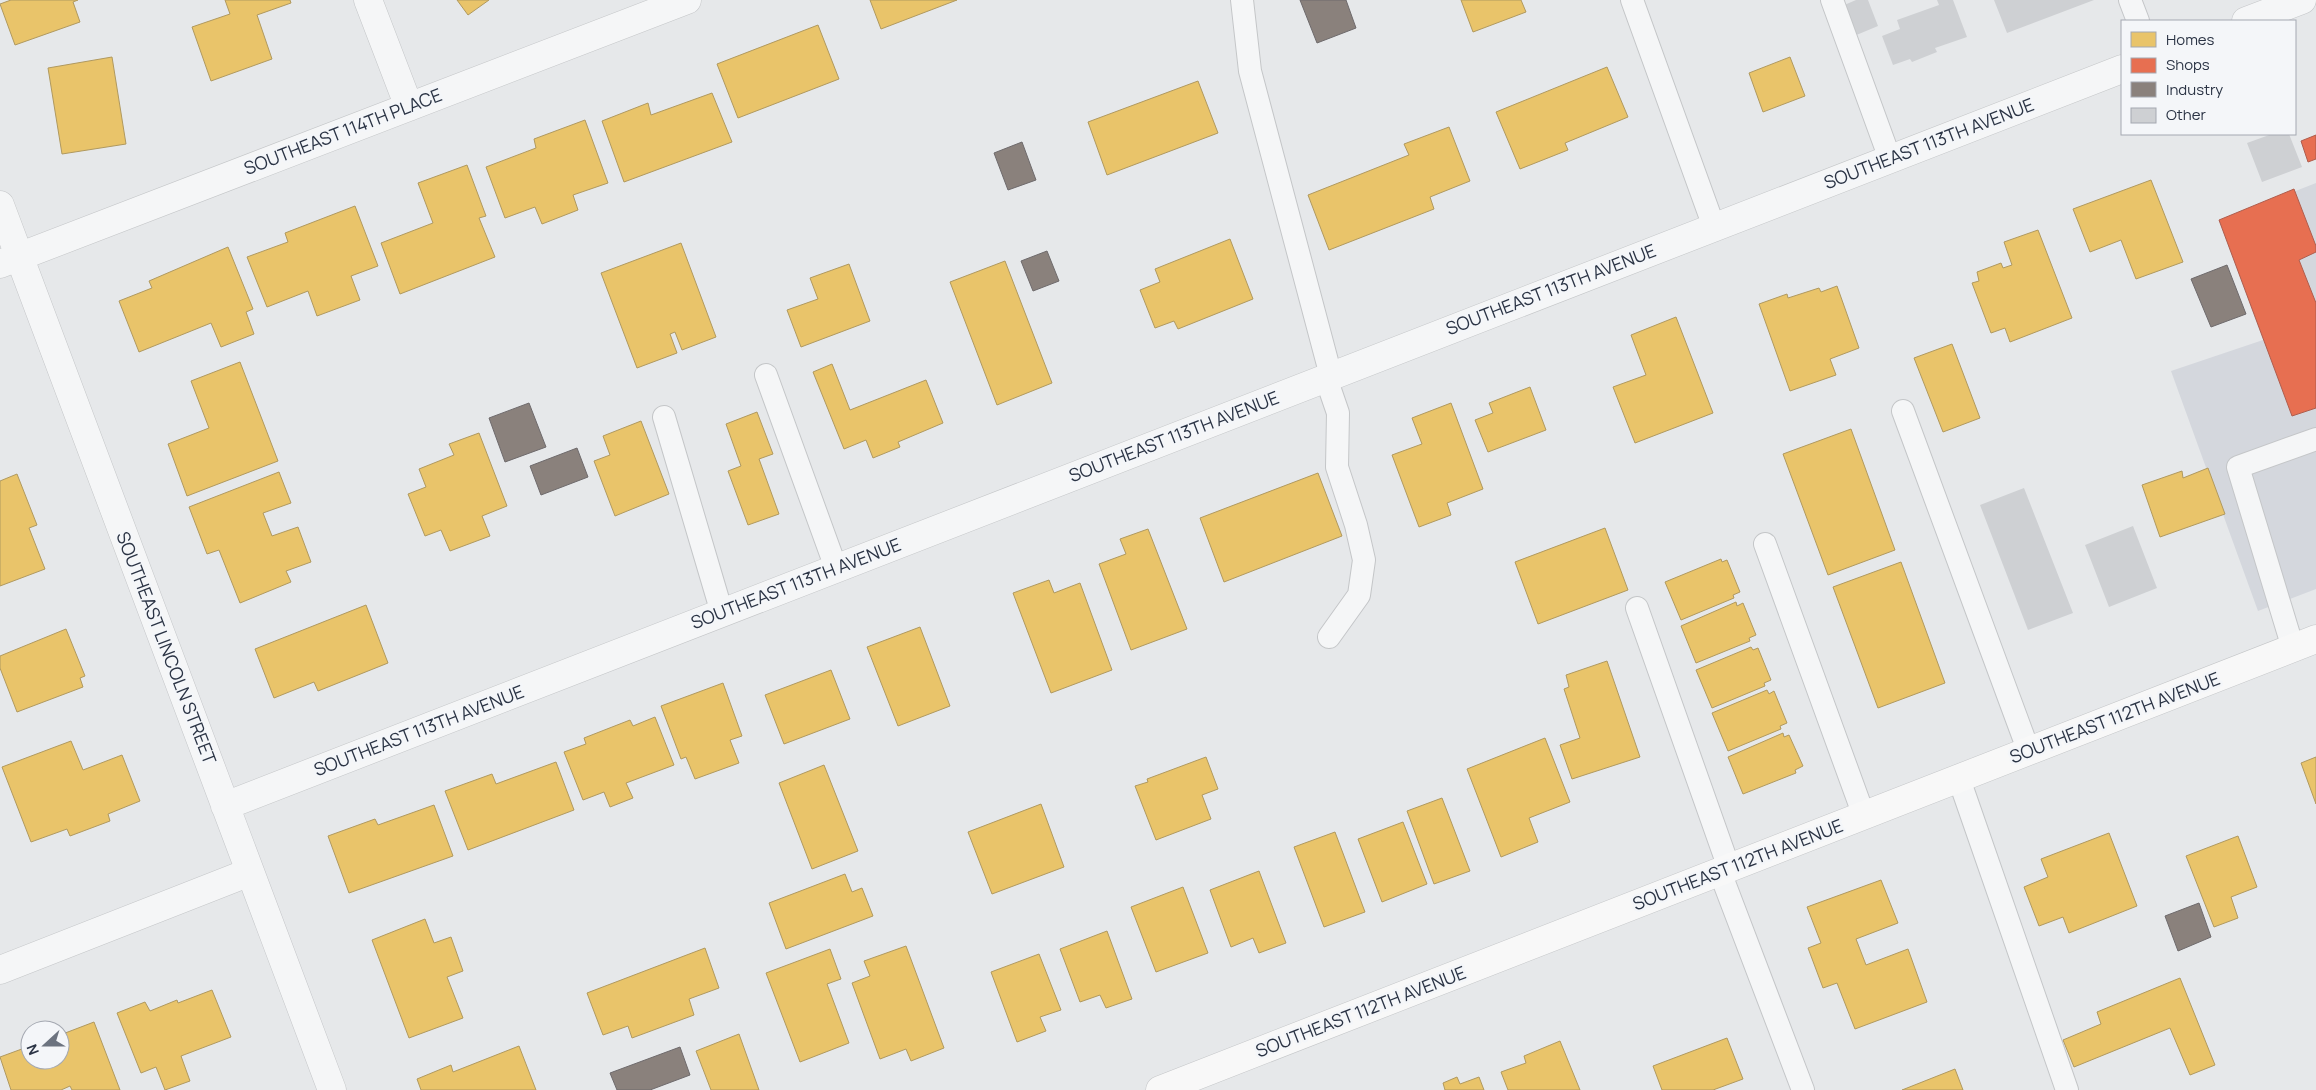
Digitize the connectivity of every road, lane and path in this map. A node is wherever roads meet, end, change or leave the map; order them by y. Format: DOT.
graph roads {
  1 [pos="368,0"];
  2 [pos="687,0"];
  3 [pos="1242,0"];
  4 [pos="1632,0"];
  5 [pos="1832,0"];
  6 [pos="2130,0"];
  7 [pos="2302,0"];
  8 [pos="2138,20"];
  9 [pos="2249,20"];
  10 [pos="2121,69"];
  11 [pos="409,107"];
  12 [pos="1890,159"];
  13 [pos="0,205"];
  14 [pos="1714,227"];
  15 [pos="10,260"];
  16 [pos="766,375"];
  17 [pos="1328,377"];
  18 [pos="1903,411"];
  19 [pos="664,417"];
  20 [pos="2316,439"];
  21 [pos="1765,544"];
  22 [pos="836,568"];
  23 [pos="1637,608"];
  24 [pos="722,613"];
  25 [pos="1329,638"];
  26 [pos="2304,644"];
  27 [pos="2029,752"];
  28 [pos="1959,779"];
  29 [pos="225,806"];
  30 [pos="1864,816"];
  31 [pos="1724,870"];
  32 [pos="250,872"];
  33 [pos="0,970"];
  34 [pos="332,1090"];
  35 [pos="1160,1090"];
  36 [pos="1803,1090"];
  37 [pos="2067,1090"];
  1 -- 11 [label="street"];
  2 -- 11 [label="street, SOUTHEAST 114TH PLACE"];
  3 -- 17 [label="lane"];
  4 -- 14 [label="lane"];
  5 -- 12 [label="lane"];
  6 -- 8 [label="lane"];
  7 -- 9 [label="street"];
  10 -- 12 [label="street, SOUTHEAST 113TH AVENUE"];
  11 -- 15 [label="street, SOUTHEAST 114TH PLACE"];
  12 -- 14 [label="street, SOUTHEAST 113TH AVENUE"];
  13 -- 15 [label="street, SOUTHEAST LINCOLN STREET"];
  14 -- 17 [label="street, SOUTHEAST 113TH AVENUE"];
  15 -- 29 [label="street, SOUTHEAST LINCOLN STREET"];
  16 -- 22 [label="lane"];
  17 -- 22 [label="street, SOUTHEAST 113TH AVENUE"];
  17 -- 25 [label="lane"];
  18 -- 27 [label="lane"];
  19 -- 24 [label="lane"];
  20 -- 26 [label="lane"];
  21 -- 30 [label="lane"];
  22 -- 24 [label="street, SOUTHEAST 113TH AVENUE"];
  23 -- 31 [label="lane"];
  24 -- 29 [label="street, SOUTHEAST 113TH AVENUE"];
  26 -- 27 [label="main road, SOUTHEAST 112TH AVENUE"];
  27 -- 28 [label="main road, SOUTHEAST 112TH AVENUE"];
  28 -- 30 [label="main road, SOUTHEAST 112TH AVENUE"];
  28 -- 37 [label="lane"];
  29 -- 32 [label="street, SOUTHEAST LINCOLN STREET"];
  30 -- 31 [label="main road, SOUTHEAST 112TH AVENUE"];
  31 -- 35 [label="main road, SOUTHEAST 112TH AVENUE"];
  31 -- 36 [label="lane"];
  32 -- 33 [label="street"];
  32 -- 34 [label="street, SOUTHEAST LINCOLN STREET"];
}
